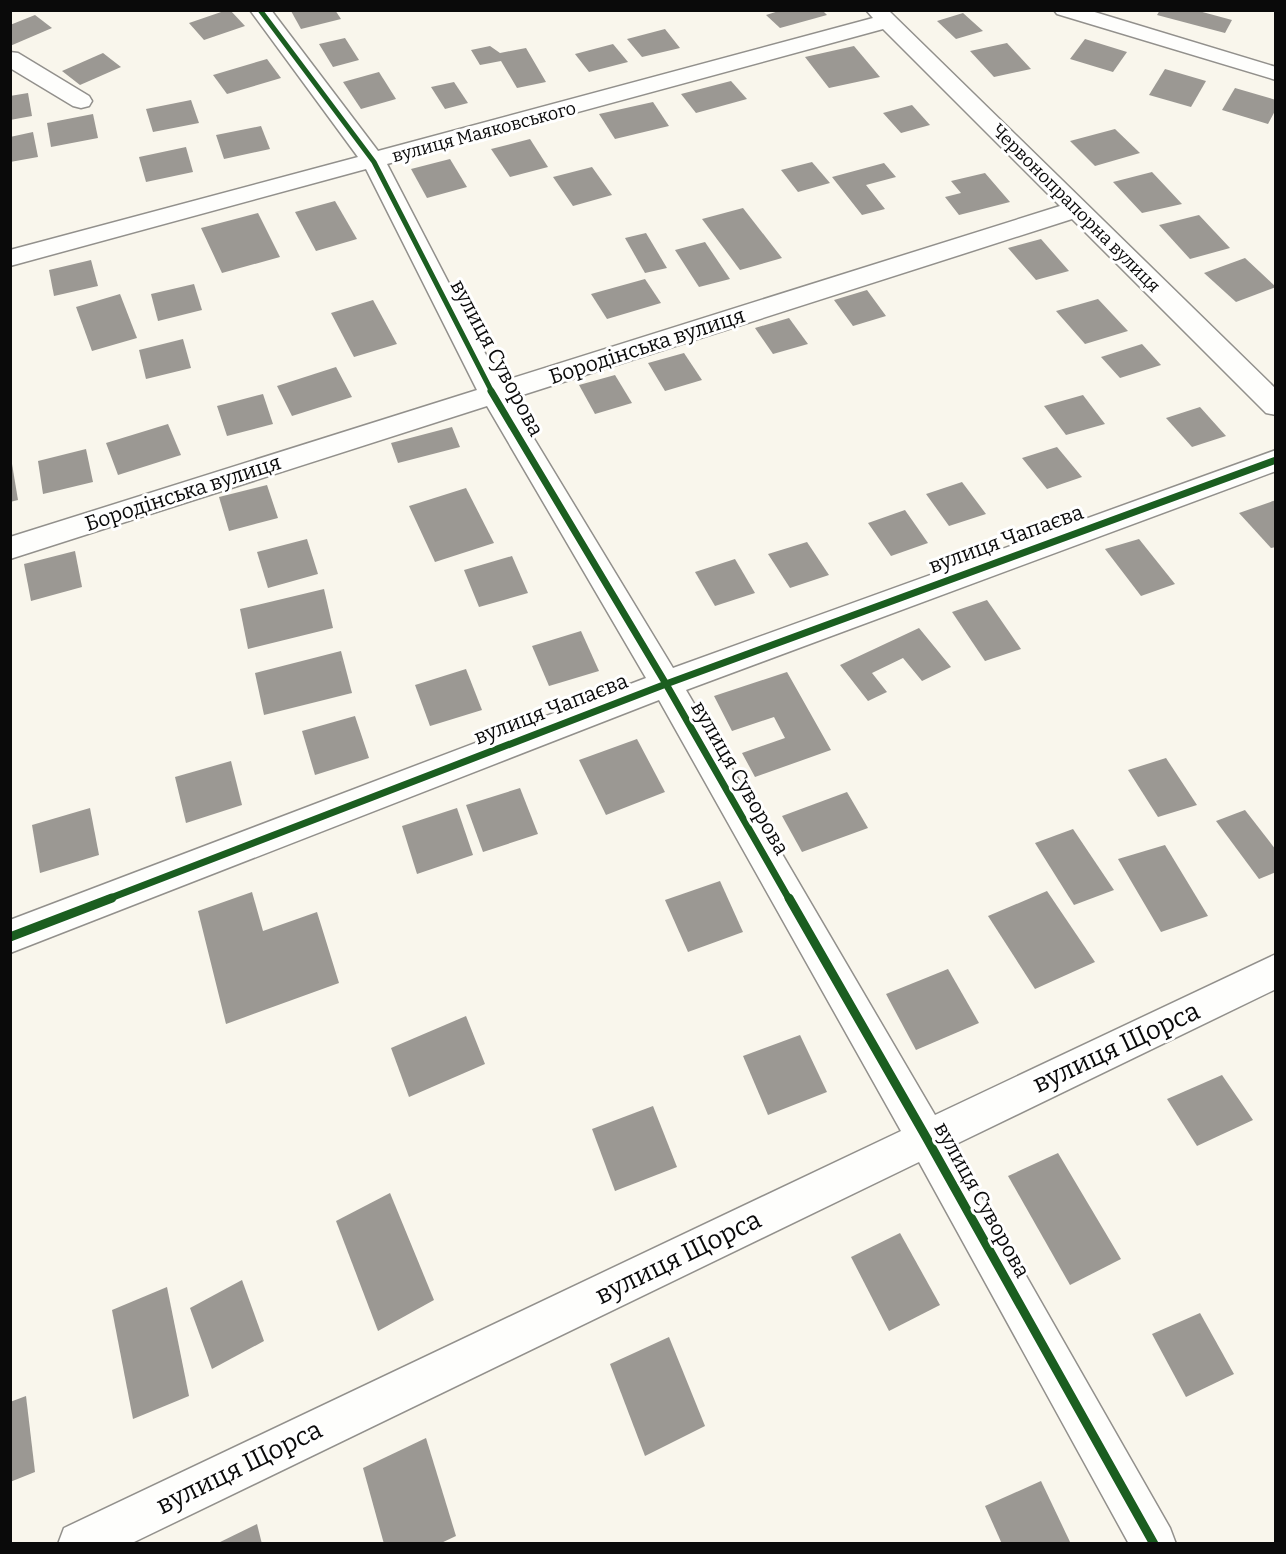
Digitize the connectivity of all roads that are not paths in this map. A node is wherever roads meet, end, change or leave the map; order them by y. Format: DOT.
graph roads {
  1 [pos="260,10"];
  2 [pos="1064,10"];
  3 [pos="881,16"];
  4 [pos="1103,16"];
  5 [pos="10,58"];
  6 [pos="1275,74"];
  7 [pos="81,101"];
  8 [pos="374,162"];
  9 [pos="1077,210"];
  10 [pos="10,258"];
  11 [pos="493,394"];
  12 [pos="1275,406"];
  13 [pos="1275,460"];
  14 [pos="10,548"];
  15 [pos="666,684"];
  16 [pos="10,937"];
  17 [pos="1275,971"];
  18 [pos="926,1137"];
  19 [pos="80,1544"];
  20 [pos="1154,1544"];
  1 -- 8 [label="street, вулиця Суворова"];
  2 -- 4 [label="street"];
  3 -- 8 [label="street, вулиця Маяковського"];
  3 -- 9 [label="street, Червонопрапорна вулиця"];
  4 -- 6 [label="street"];
  5 -- 7 [label="street"];
  8 -- 10 [label="street, вулиця Маяковського"];
  8 -- 11 [label="street, вулиця Суворова"];
  9 -- 11 [label="street, Бородінська вулиця"];
  9 -- 12 [label="street, Червонопрапорна вулиця"];
  11 -- 14 [label="street, Бородінська вулиця"];
  11 -- 15 [label="street, вулиця Суворова"];
  13 -- 15 [label="street, вулиця Чапаєва"];
  15 -- 16 [label="street, вулиця Чапаєва"];
  15 -- 18 [label="street, вулиця Суворова"];
  17 -- 18 [label="street, вулиця Щорса"];
  18 -- 19 [label="street, вулиця Щорса"];
  18 -- 20 [label="street, вулиця Суворова"];
}
